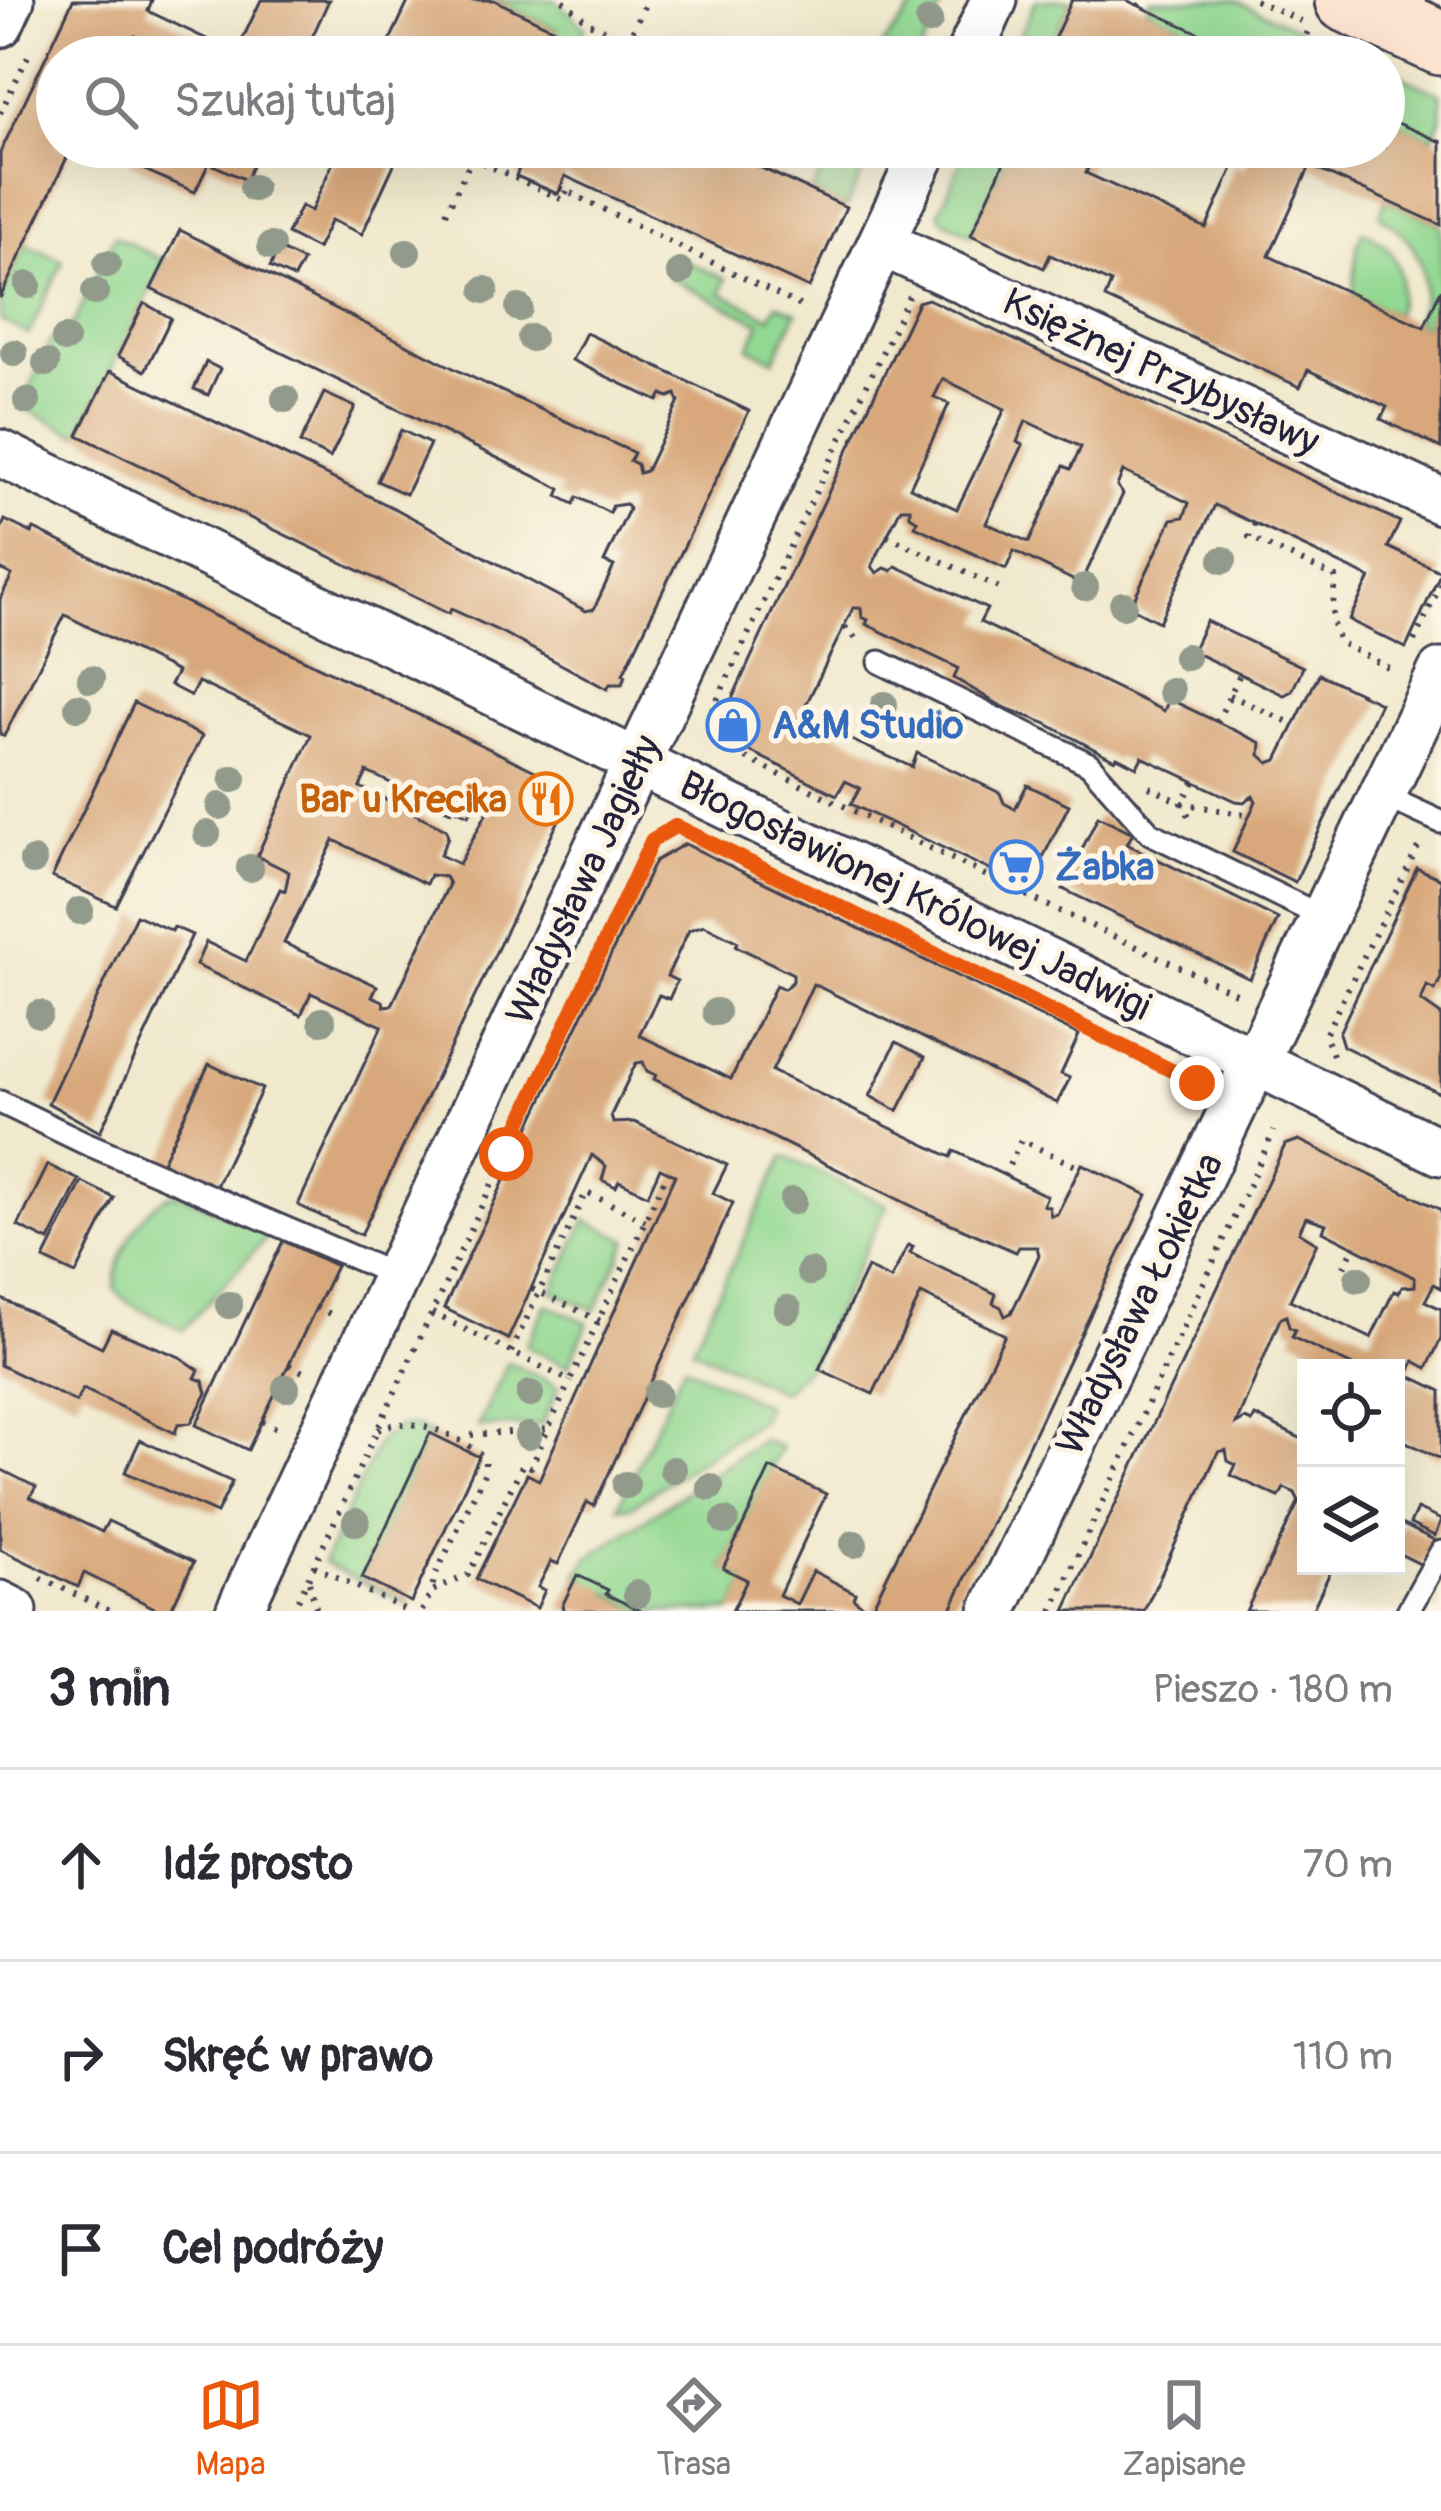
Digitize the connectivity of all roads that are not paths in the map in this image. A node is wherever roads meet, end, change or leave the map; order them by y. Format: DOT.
graph roads {
  1 [pos="11,0"];
  2 [pos="994,0"];
  3 [pos="1329,13"];
  4 [pos="0,24"];
  5 [pos="978,36"];
  6 [pos="1441,43"];
  7 [pos="904,168"];
  8 [pos="882,243"];
  9 [pos="0,453"];
  10 [pos="1441,501"];
  11 [pos="880,662"];
  12 [pos="1420,673"];
  13 [pos="639,762"];
  14 [pos="1382,795"];
  15 [pos="1437,820"];
  16 [pos="1325,918"];
  17 [pos="1257,1063"];
  18 [pos="0,1102"];
  19 [pos="1441,1152"];
  20 [pos="397,1276"];
  21 [pos="1441,1552"];
  22 [pos="25,1593"];
  23 [pos="0,1604"];
  24 [pos="238,1611"];
  25 [pos="993,1611"];
  26 [pos="1408,1611"];
  1 -- 4 [label="street"];
  2 -- 5 [label="street"];
  3 -- 6 [label="street"];
  7 -- 8 [label="street, Władysława Jagiełły"];
  8 -- 10 [label="street, Księżnej Przybysławy"];
  8 -- 13 [label="street, Władysława Jagiełły"];
  9 -- 13 [label="street, Błogosławionej Królowej Jadwigi"];
  11 -- 16 [label="lane"];
  12 -- 14 [label="street, Władysława Łokietka"];
  13 -- 17 [label="street, Błogosławionej Królowej Jadwigi"];
  13 -- 20 [label="street, Władysława Jagiełły"];
  14 -- 15 [label="lane"];
  14 -- 16 [label="street, Władysława Łokietka"];
  16 -- 17 [label="street, Władysława Łokietka"];
  17 -- 19 [label="street, Błogosławionej Królowej Jadwigi"];
  17 -- 25 [label="street, Władysława Łokietka"];
  18 -- 20 [label="lane"];
  20 -- 24 [label="street, Władysława Jagiełły"];
  21 -- 26 [label="lane"];
  22 -- 23 [label="street"];
}
